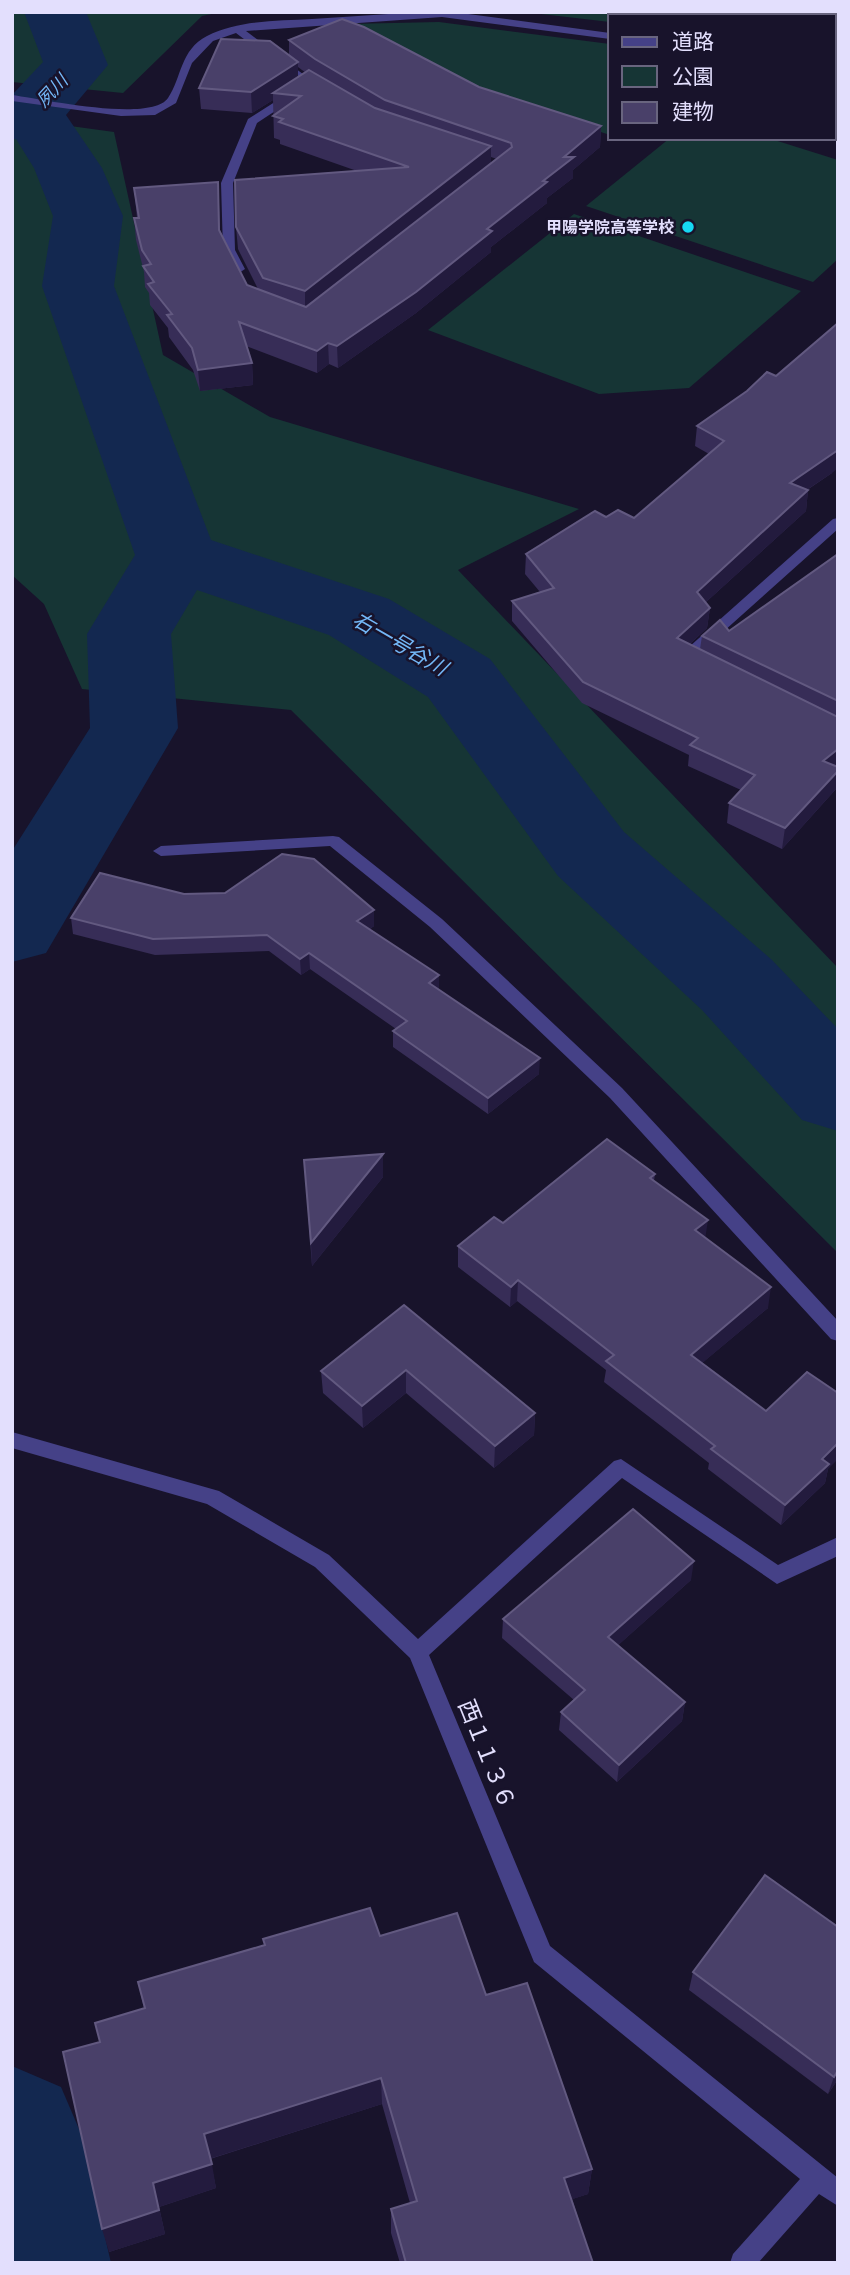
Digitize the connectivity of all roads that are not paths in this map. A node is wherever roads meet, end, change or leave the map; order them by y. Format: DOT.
graph roads {
  1 [pos="237,29"];
  2 [pos="608,36"];
  3 [pos="310,84"];
  4 [pos="321,91"];
  5 [pos="12,98"];
  6 [pos="246,283"];
  7 [pos="838,522"];
  8 [pos="709,669"];
  9 [pos="161,851"];
  10 [pos="838,1334"];
  11 [pos="12,1440"];
  12 [pos="838,1546"];
  13 [pos="418,1652"];
  14 [pos="817,2178"];
  15 [pos="838,2194"];
  16 [pos="742,2263"];
  1 -- 2 [label="street"];
  1 -- 3 [label="street"];
  1 -- 5 [label="street"];
  3 -- 4 [label="street"];
  3 -- 6 [label="street"];
  7 -- 8 [label="street"];
  9 -- 10 [label="street"];
  11 -- 13 [label="street, 西１１３６"];
  12 -- 13 [label="street"];
  13 -- 14 [label="street, 西１１３６"];
  14 -- 15 [label="street, 西１１３６"];
  14 -- 16 [label="street"];
}
